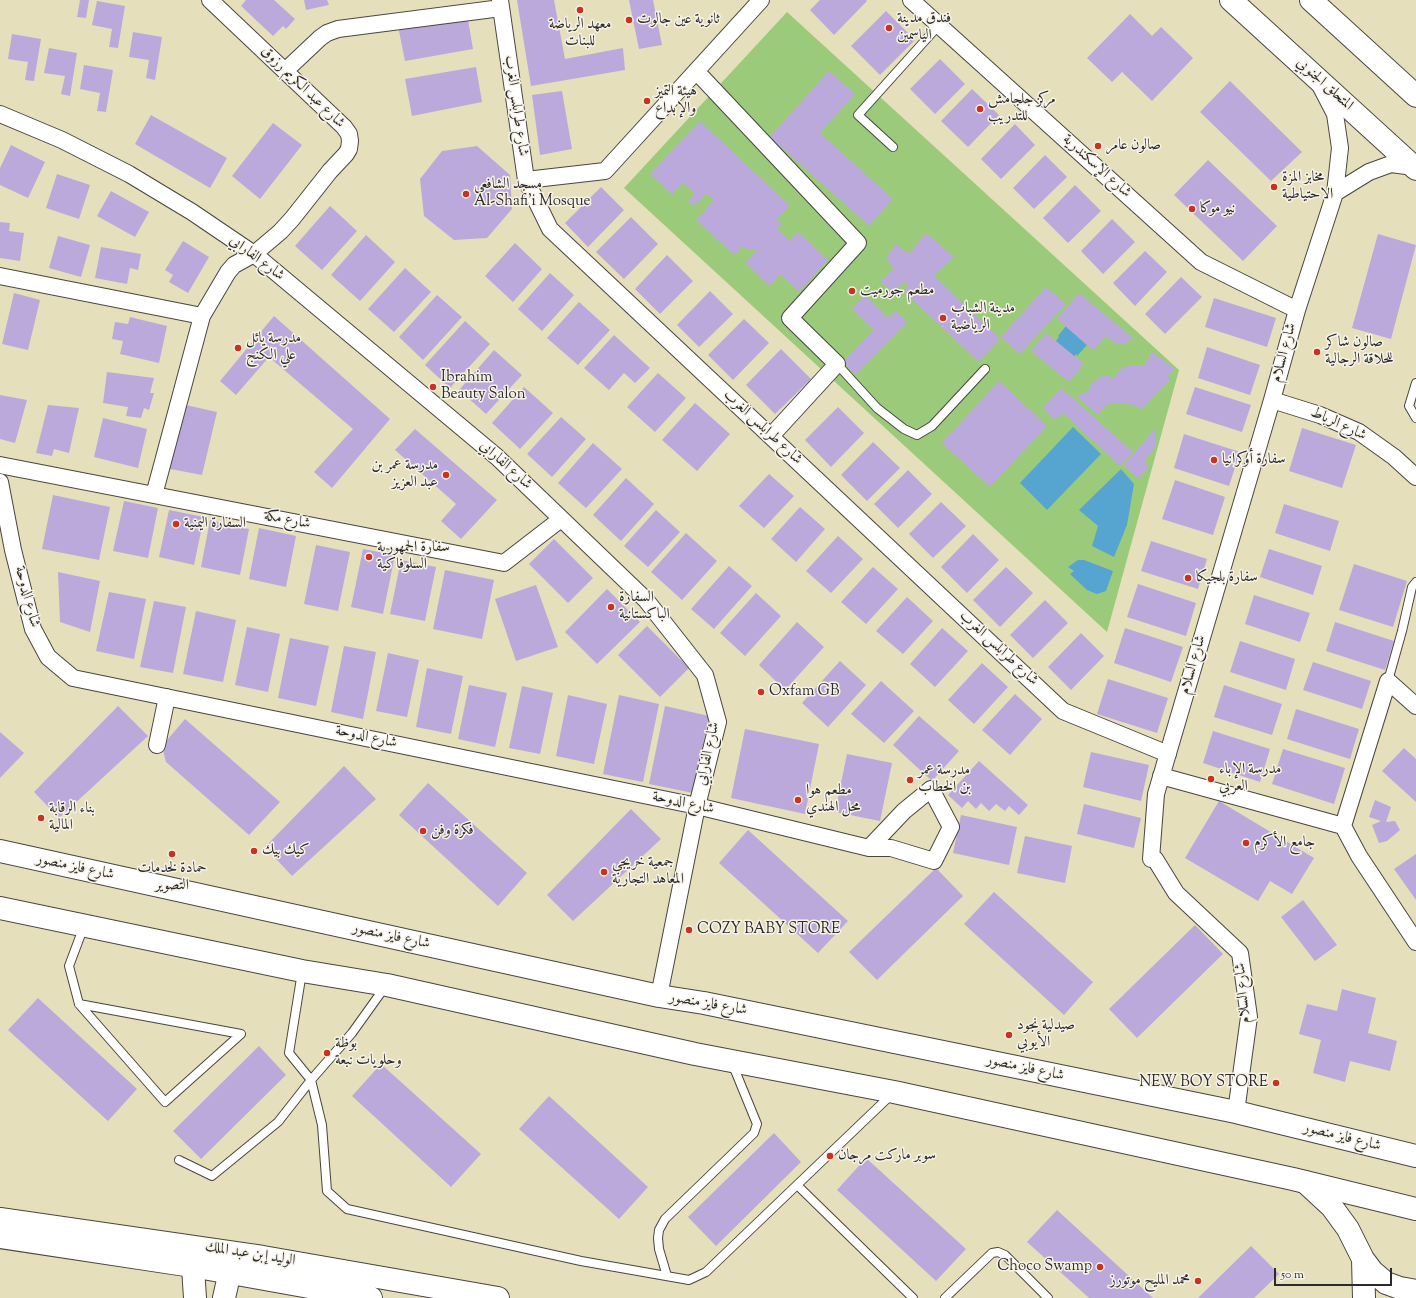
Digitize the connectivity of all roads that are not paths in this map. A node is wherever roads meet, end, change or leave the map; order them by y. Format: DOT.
graph roads {
  1 [pos="761,0"];
  2 [pos="911,0"];
  3 [pos="1231,0"];
  4 [pos="1311,0"];
  5 [pos="216,2"];
  6 [pos="500,4"];
  7 [pos="939,25"];
  8 [pos="285,71"];
  9 [pos="696,71"];
  10 [pos="1317,78"];
  11 [pos="1416,96"];
  12 [pos="0,114"];
  13 [pos="893,147"];
  14 [pos="1415,168"];
  15 [pos="526,180"];
  16 [pos="1335,193"];
  17 [pos="254,254"];
  18 [pos="0,276"];
  19 [pos="1297,310"];
  20 [pos="202,316"];
  21 [pos="837,364"];
  22 [pos="985,369"];
  23 [pos="1416,383"];
  24 [pos="1272,400"];
  25 [pos="1416,418"];
  26 [pos="771,436"];
  27 [pos="0,465"];
  28 [pos="1416,477"];
  29 [pos="0,482"];
  30 [pos="154,496"];
  31 [pos="561,519"];
  32 [pos="1416,582"];
  33 [pos="1388,681"];
  34 [pos="167,697"];
  35 [pos="1416,706"];
  36 [pos="157,745"];
  37 [pos="1168,754"];
  38 [pos="1161,776"];
  39 [pos="697,806"];
  40 [pos="1343,826"];
  41 [pos="869,848"];
  42 [pos="0,851"];
  43 [pos="0,908"];
  44 [pos="84,925"];
  45 [pos="1416,942"];
  46 [pos="302,971"];
  47 [pos="387,985"];
  48 [pos="659,996"];
  49 [pos="79,1004"];
  50 [pos="731,1060"];
  51 [pos="311,1080"];
  52 [pos="894,1092"];
  53 [pos="1236,1112"];
  54 [pos="1416,1156"];
  55 [pos="179,1160"];
  56 [pos="1305,1182"];
  57 [pos="797,1185"];
  58 [pos="1416,1209"];
  59 [pos="0,1218"];
  60 [pos="0,1236"];
  61 [pos="235,1252"];
  62 [pos="192,1256"];
  63 [pos="1363,1259"];
  64 [pos="230,1273"];
  65 [pos="667,1276"];
  66 [pos="1416,1291"];
  67 [pos="194,1298"];
  68 [pos="224,1298"];
  69 [pos="371,1298"];
  70 [pos="498,1298"];
  71 [pos="913,1298"];
  72 [pos="945,1298"];
  73 [pos="1048,1298"];
  74 [pos="1364,1298"];
  1 -- 9 [label="street"];
  2 -- 7 [label="street, شارع الإسكندرية"];
  3 -- 10 [label="main road, المتحلق الجنوبي"];
  4 -- 11 [label="main road"];
  5 -- 8 [label="street, شارع عبد الكريم رزوق"];
  6 -- 8 [label="street"];
  6 -- 15 [label="street, شارع طرابلس الغرب"];
  7 -- 13 [label="lane"];
  7 -- 19 [label="street, شارع الإسكندرية"];
  8 -- 17 [label="street, شارع عبد الكريم رزوق"];
  9 -- 15 [label="street"];
  9 -- 21 [label="street"];
  10 -- 14 [label="main road, المتحلق الجنوبي"];
  10 -- 16 [label="street, شارع السلام"];
  12 -- 17 [label="street, شارع الفارابي"];
  14 -- 16 [label="street"];
  15 -- 26 [label="street, شارع طرابلس الغرب"];
  16 -- 19 [label="street, شارع السلام"];
  17 -- 20 [label="street, شارع عبد الكريم رزوق"];
  17 -- 31 [label="street, شارع الفارابي"];
  18 -- 20 [label="street"];
  19 -- 24 [label="street, شارع السلام"];
  20 -- 30 [label="street, شارع عبد الكريم رزوق"];
  21 -- 22 [label="lane"];
  21 -- 26 [label="street"];
  23 -- 25 [label="lane"];
  24 -- 28 [label="street, شارع الرباط"];
  24 -- 37 [label="street, شارع السلام"];
  26 -- 37 [label="street, شارع طرابلس الغرب"];
  27 -- 30 [label="street, شارع مكة"];
  29 -- 34 [label="street, شارع الدوحة"];
  30 -- 31 [label="street, شارع مكة"];
  31 -- 39 [label="street, شارع الفارابي"];
  32 -- 33 [label="lane"];
  33 -- 35 [label="street"];
  33 -- 40 [label="street"];
  34 -- 36 [label="street"];
  34 -- 39 [label="street, شارع الدوحة"];
  37 -- 38 [label="street, شارع السلام"];
  38 -- 40 [label="street"];
  38 -- 53 [label="street, شارع السلام"];
  39 -- 41 [label="street, شارع الدوحة"];
  39 -- 48 [label="street, شارع الفارابي"];
  40 -- 45 [label="street"];
  41 -- 41 [label="street, شارع الدوحة"];
  42 -- 48 [label="main road, شارع فايز منصور"];
  43 -- 44 [label="main road"];
  44 -- 46 [label="main road"];
  44 -- 49 [label="lane"];
  46 -- 47 [label="main road"];
  46 -- 51 [label="lane"];
  47 -- 50 [label="main road"];
  47 -- 51 [label="lane"];
  48 -- 53 [label="main road, شارع فايز منصور"];
  49 -- 49 [label="lane"];
  50 -- 52 [label="main road"];
  50 -- 65 [label="lane"];
  51 -- 55 [label="lane"];
  51 -- 65 [label="lane"];
  52 -- 56 [label="main road"];
  52 -- 57 [label="lane"];
  53 -- 54 [label="main road, شارع فايز منصور"];
  56 -- 58 [label="main road"];
  56 -- 63 [label="main road"];
  57 -- 65 [label="lane"];
  57 -- 71 [label="lane"];
  59 -- 62 [label="main road, الوليد إبن عبد الملك"];
  60 -- 62 [label="main road, الوليد إبن عبد الملك"];
  61 -- 62 [label="main road, الوليد إبن عبد الملك"];
  61 -- 64 [label="main road"];
  61 -- 70 [label="main road, الوليد إبن عبد الملك"];
  62 -- 64 [label="main road, الوليد إبن عبد الملك"];
  62 -- 67 [label="main road"];
  63 -- 66 [label="main road"];
  63 -- 74 [label="main road"];
  64 -- 68 [label="main road"];
  64 -- 69 [label="main road, الوليد إبن عبد الملك"];
  72 -- 73 [label="lane"];
}
